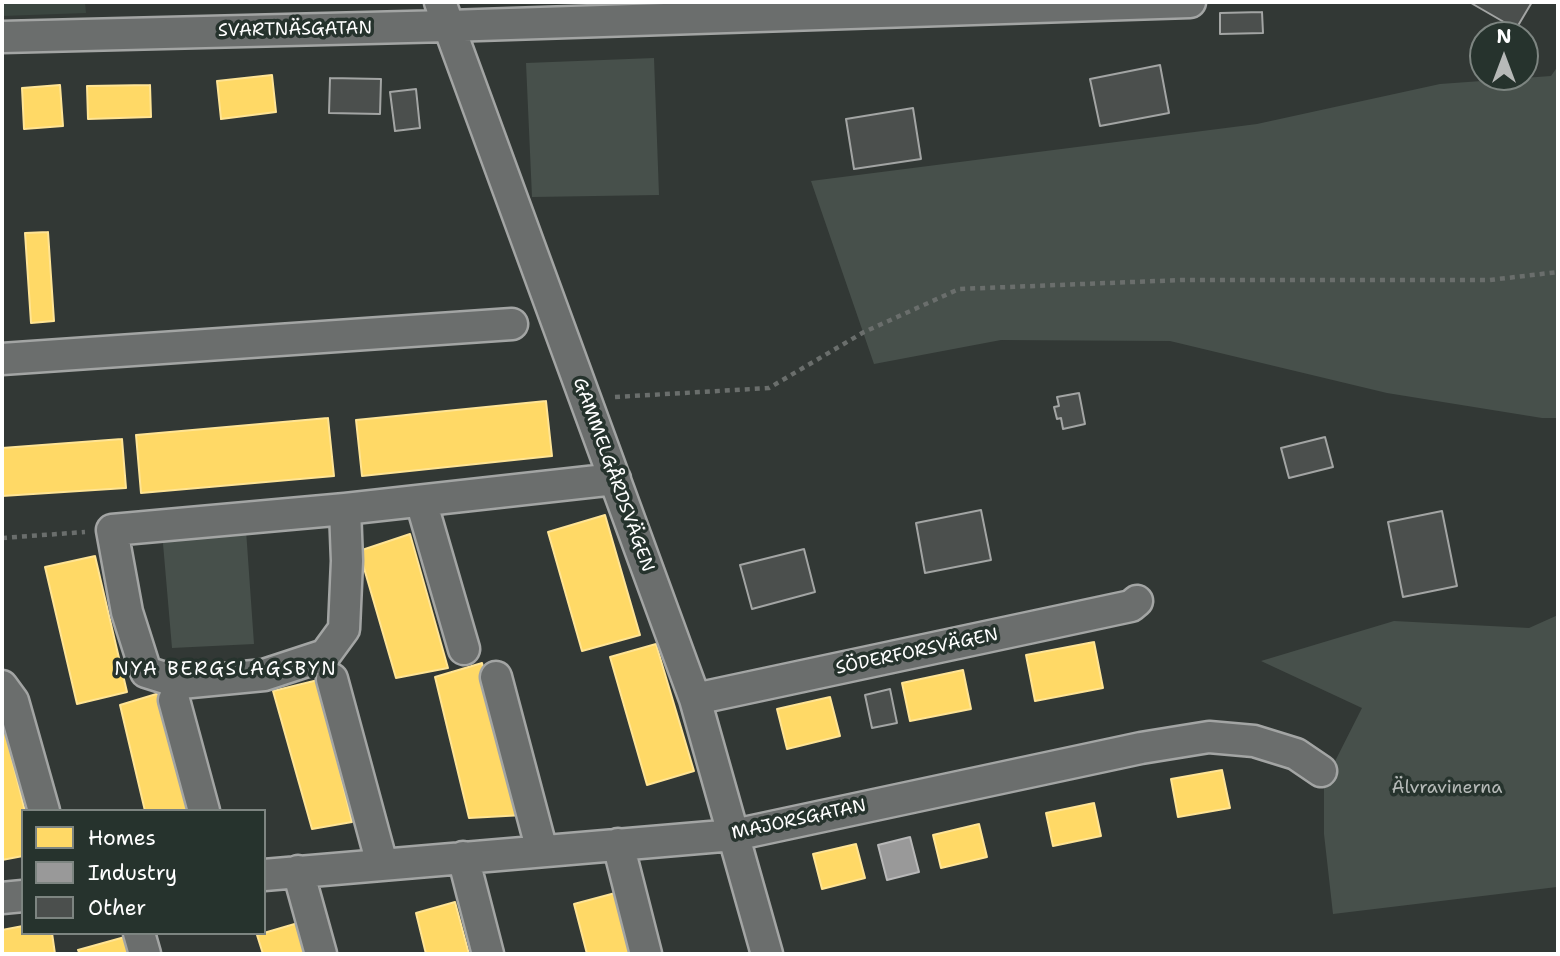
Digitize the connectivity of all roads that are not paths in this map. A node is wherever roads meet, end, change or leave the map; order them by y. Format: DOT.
graph roads {
  1 [pos="1152,2"];
  2 [pos="1190,2"];
  3 [pos="592,12"];
  4 [pos="444,14"];
  5 [pos="2,37"];
  6 [pos="512,324"];
  7 [pos="2,359"];
  8 [pos="615,479"];
  9 [pos="421,501"];
  10 [pos="345,509"];
  11 [pos="1137,601"];
  12 [pos="464,649"];
  13 [pos="496,677"];
  14 [pos="332,678"];
  15 [pos="2,686"];
  16 [pos="695,699"];
  17 [pos="173,700"];
  18 [pos="1321,771"];
  19 [pos="43,809"];
  20 [pos="203,809"];
  21 [pos="734,835"];
  22 [pos="618,844"];
  23 [pos="542,851"];
  24 [pos="463,857"];
  25 [pos="382,864"];
  26 [pos="298,871"];
  27 [pos="266,874"];
  28 [pos="21,896"];
  29 [pos="2,898"];
  30 [pos="140,935"];
  31 [pos="145,954"];
  32 [pos="321,954"];
  33 [pos="488,954"];
  34 [pos="646,954"];
  35 [pos="767,954"];
  1 -- 2 [label="street, SVARTNÄSGATAN"];
  1 -- 3 [label="street, SVARTNÄSGATAN"];
  3 -- 4 [label="street, SVARTNÄSGATAN"];
  4 -- 5 [label="street, SVARTNÄSGATAN"];
  4 -- 8 [label="street, GAMMELGÅRDSVÄGEN"];
  6 -- 7 [label="street"];
  8 -- 9 [label="street"];
  8 -- 16 [label="street, GAMMELGÅRDSVÄGEN"];
  9 -- 10 [label="street"];
  9 -- 12 [label="street"];
  10 -- 10 [label="street"];
  11 -- 16 [label="street, SÖDERFORSVÄGEN"];
  13 -- 23 [label="street"];
  14 -- 25 [label="street"];
  15 -- 19 [label="street"];
  16 -- 21 [label="street, GAMMELGÅRDSVÄGEN"];
  17 -- 20 [label="street"];
  18 -- 21 [label="street, MAJORSGATAN"];
  21 -- 22 [label="street, MAJORSGATAN"];
  21 -- 35 [label="street, GAMMELGÅRDSVÄGEN"];
  22 -- 23 [label="street, MAJORSGATAN"];
  22 -- 34 [label="street"];
  23 -- 24 [label="street, MAJORSGATAN"];
  24 -- 25 [label="street, MAJORSGATAN"];
  24 -- 33 [label="street"];
  25 -- 26 [label="street, MAJORSGATAN"];
  26 -- 27 [label="street, MAJORSGATAN"];
  26 -- 32 [label="street"];
  28 -- 29 [label="street"];
  30 -- 31 [label="street"];
}
